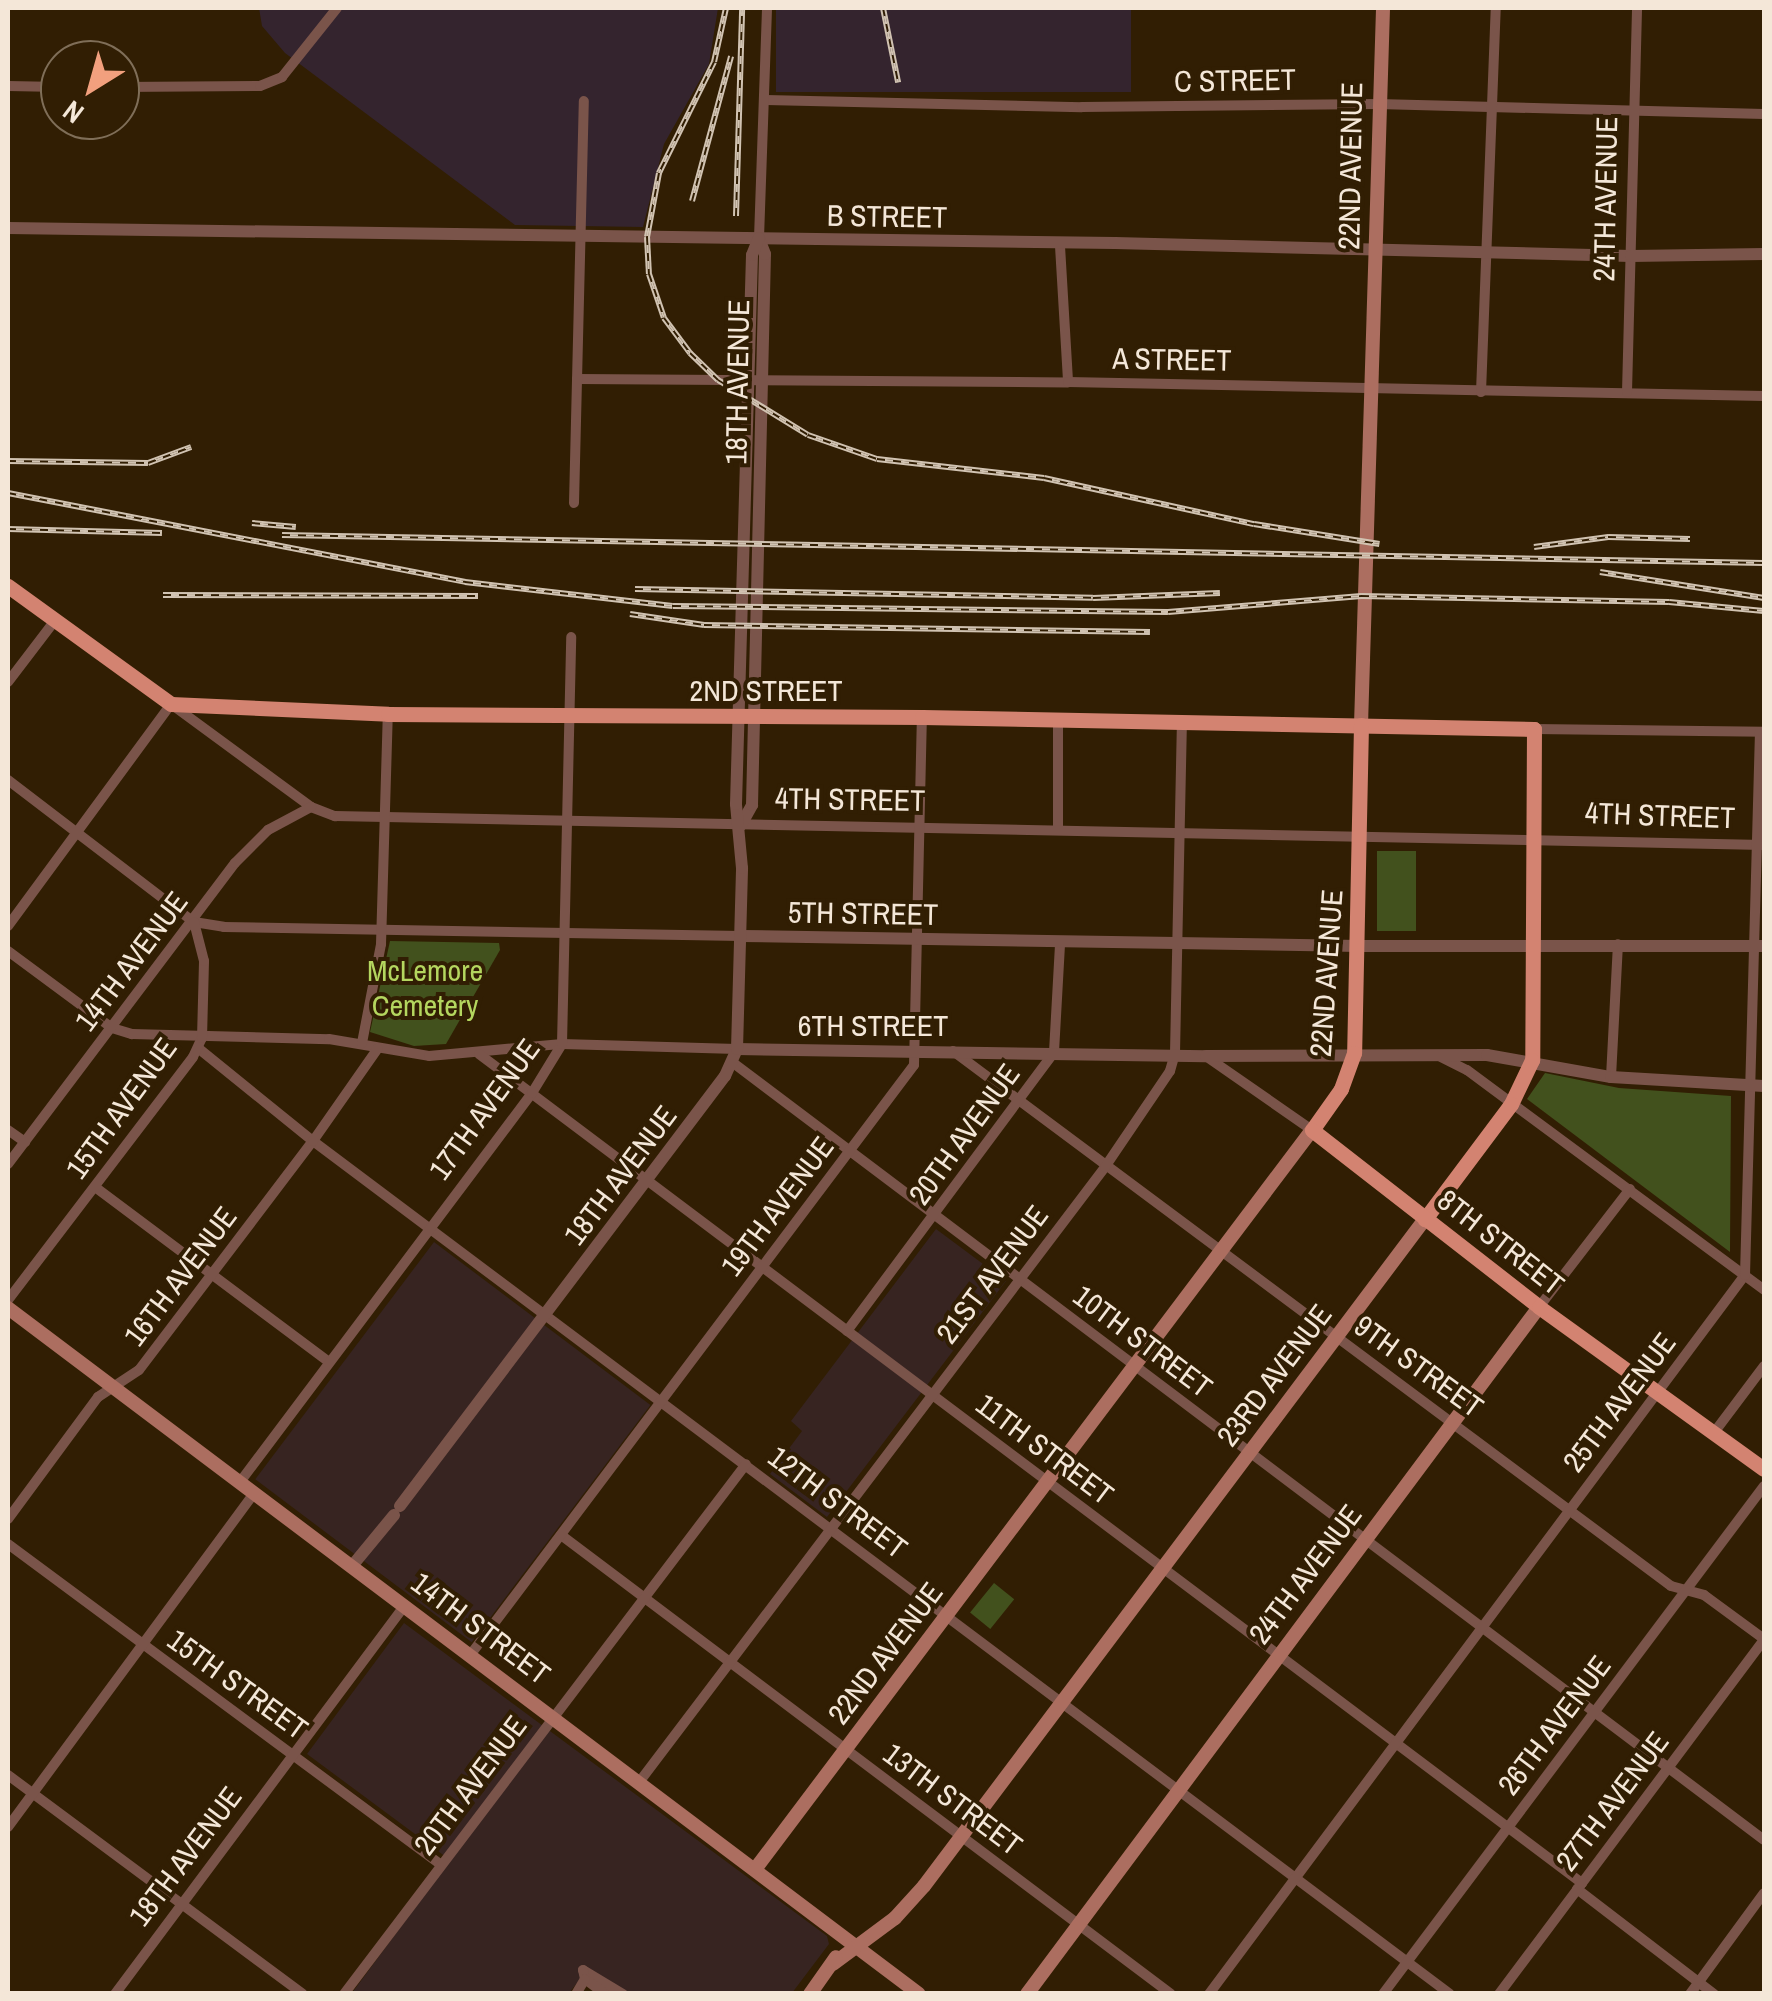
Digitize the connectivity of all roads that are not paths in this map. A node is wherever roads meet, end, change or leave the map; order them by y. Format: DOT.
graph roads {
  1 [pos="337,8"];
  2 [pos="767,8"];
  3 [pos="1383,8"];
  4 [pos="1496,8"];
  5 [pos="1637,8"];
  6 [pos="8,86"];
  7 [pos="40,86"];
  8 [pos="140,87"];
  9 [pos="766,100"];
  10 [pos="584,101"];
  11 [pos="1378,104"];
  12 [pos="1492,106"];
  13 [pos="1634,114"];
  14 [pos="1764,114"];
  15 [pos="8,228"];
  16 [pos="581,236"];
  17 [pos="759,238"];
  18 [pos="1060,246"];
  19 [pos="1488,250"];
  20 [pos="1377,251"];
  21 [pos="1764,254"];
  22 [pos="759,255"];
  23 [pos="1631,256"];
  24 [pos="577,380"];
  25 [pos="1068,382"];
  26 [pos="1369,388"];
  27 [pos="1480,392"];
  28 [pos="1627,392"];
  29 [pos="1764,396"];
  30 [pos="574,503"];
  31 [pos="8,586"];
  32 [pos="56,618"];
  33 [pos="571,637"];
  34 [pos="8,682"];
  35 [pos="171,704"];
  36 [pos="388,714"];
  37 [pos="570,716"];
  38 [pos="922,717"];
  39 [pos="1058,721"];
  40 [pos="1182,724"];
  41 [pos="1361,725"];
  42 [pos="1534,729"];
  43 [pos="1762,732"];
  44 [pos="8,780"];
  45 [pos="311,808"];
  46 [pos="384,818"];
  47 [pos="567,823"];
  48 [pos="741,825"];
  49 [pos="920,829"];
  50 [pos="1058,830"];
  51 [pos="1181,832"];
  52 [pos="76,833"];
  53 [pos="1360,836"];
  54 [pos="1533,839"];
  55 [pos="1760,845"];
  56 [pos="194,922"];
  57 [pos="8,926"];
  58 [pos="379,930"];
  59 [pos="564,932"];
  60 [pos="741,936"];
  61 [pos="919,940"];
  62 [pos="1179,942"];
  63 [pos="1060,943"];
  64 [pos="1531,944"];
  65 [pos="1618,944"];
  66 [pos="1359,946"];
  67 [pos="1759,946"];
  68 [pos="8,951"];
  69 [pos="112,1028"];
  70 [pos="200,1043"];
  71 [pos="362,1044"];
  72 [pos="562,1044"];
  73 [pos="378,1048"];
  74 [pos="917,1050"];
  75 [pos="952,1050"];
  76 [pos="1054,1052"];
  77 [pos="1176,1053"];
  78 [pos="479,1054"];
  79 [pos="1354,1054"];
  80 [pos="1436,1055"];
  81 [pos="734,1056"];
  82 [pos="1206,1056"];
  83 [pos="1532,1060"];
  84 [pos="1611,1077"];
  85 [pos="1758,1086"];
  86 [pos="532,1093"];
  87 [pos="1020,1102"];
  88 [pos="1511,1104"];
  89 [pos="8,1130"];
  90 [pos="1312,1130"];
  91 [pos="314,1141"];
  92 [pos="24,1142"];
  93 [pos="849,1152"];
  94 [pos="8,1164"];
  95 [pos="1105,1166"];
  96 [pos="646,1181"];
  97 [pos="95,1186"];
  98 [pos="1630,1189"];
  99 [pos="935,1216"];
  100 [pos="1425,1218"];
  101 [pos="430,1226"];
  102 [pos="1222,1249"];
  103 [pos="762,1268"];
  104 [pos="212,1274"];
  105 [pos="1745,1275"];
  106 [pos="1019,1279"];
  107 [pos="1764,1290"];
  108 [pos="8,1300"];
  109 [pos="1539,1307"];
  110 [pos="8,1308"];
  111 [pos="546,1314"];
  112 [pos="847,1332"];
  113 [pos="1336,1336"];
  114 [pos="328,1362"];
  115 [pos="1135,1366"];
  116 [pos="1764,1366"];
  117 [pos="114,1388"];
  118 [pos="1656,1394"];
  119 [pos="932,1395"];
  120 [pos="662,1401"];
  121 [pos="1453,1422"];
  122 [pos="1713,1434"];
  123 [pos="1250,1453"];
  124 [pos="746,1464"];
  125 [pos="1764,1469"];
  126 [pos="240,1482"];
  127 [pos="1048,1482"];
  128 [pos="1764,1486"];
  129 [pos="254,1492"];
  130 [pos="1569,1511"];
  131 [pos="8,1519"];
  132 [pos="831,1528"];
  133 [pos="561,1535"];
  134 [pos="1366,1540"];
  135 [pos="8,1544"];
  136 [pos="352,1566"];
  137 [pos="1163,1569"];
  138 [pos="1686,1590"];
  139 [pos="646,1598"];
  140 [pos="404,1605"];
  141 [pos="947,1616"];
  142 [pos="1482,1627"];
  143 [pos="1764,1639"];
  144 [pos="143,1646"];
  145 [pos="470,1654"];
  146 [pos="1280,1655"];
  147 [pos="730,1662"];
  148 [pos="1062,1704"];
  149 [pos="1594,1712"];
  150 [pos="554,1717"];
  151 [pos="1396,1742"];
  152 [pos="847,1749"];
  153 [pos="293,1755"];
  154 [pos="1668,1767"];
  155 [pos="8,1775"];
  156 [pos="640,1781"];
  157 [pos="1178,1791"];
  158 [pos="33,1794"];
  159 [pos="8,1828"];
  160 [pos="1508,1828"];
  161 [pos="962,1837"];
  162 [pos="1764,1840"];
  163 [pos="440,1864"];
  164 [pos="756,1868"];
  165 [pos="1295,1878"];
  166 [pos="1579,1886"];
  167 [pos="1764,1893"];
  168 [pos="182,1902"];
  169 [pos="1078,1925"];
  170 [pos="840,1931"];
  171 [pos="858,1947"];
  172 [pos="1407,1962"];
  173 [pos="832,1964"];
  174 [pos="584,1974"];
  175 [pos="1699,1982"];
  176 [pos="114,1994"];
  177 [pos="302,1994"];
  178 [pos="344,1994"];
  179 [pos="576,1994"];
  180 [pos="605,1994"];
  181 [pos="622,1994"];
  182 [pos="810,1994"];
  183 [pos="919,1994"];
  184 [pos="1027,1994"];
  185 [pos="1171,1994"];
  186 [pos="1209,1994"];
  187 [pos="1383,1994"];
  188 [pos="1450,1994"];
  189 [pos="1499,1994"];
  190 [pos="1690,1994"];
  191 [pos="1714,1994"];
  1 -- 8 [label="street"];
  2 -- 9 [label="street, 18TH AVENUE"];
  3 -- 11 [label="main road, 22ND AVENUE"];
  4 -- 12 [label="street"];
  5 -- 13 [label="street, 24TH AVENUE"];
  6 -- 7 [label="street"];
  9 -- 11 [label="street, C STREET"];
  9 -- 17 [label="street, 18TH AVENUE"];
  10 -- 16 [label="street"];
  11 -- 12 [label="street, C STREET"];
  11 -- 20 [label="main road, 22ND AVENUE"];
  12 -- 13 [label="street, C STREET"];
  12 -- 19 [label="street"];
  13 -- 14 [label="street, C STREET"];
  13 -- 23 [label="street, 24TH AVENUE"];
  15 -- 16 [label="street, B STREET"];
  16 -- 17 [label="street, B STREET"];
  16 -- 24 [label="street"];
  17 -- 18 [label="street, B STREET"];
  17 -- 22 [label="street, 18TH AVENUE"];
  18 -- 20 [label="street, B STREET"];
  18 -- 25 [label="street"];
  19 -- 20 [label="street, B STREET"];
  19 -- 23 [label="street, B STREET"];
  19 -- 27 [label="street"];
  20 -- 26 [label="main road, 22ND AVENUE"];
  21 -- 23 [label="street, B STREET"];
  22 -- 48 [label="street, 18TH AVENUE"];
  22 -- 48 [label="street, 18TH AVENUE"];
  23 -- 28 [label="street, 24TH AVENUE"];
  24 -- 25 [label="street, A STREET"];
  24 -- 30 [label="street"];
  25 -- 26 [label="street, A STREET"];
  26 -- 27 [label="street, A STREET"];
  26 -- 41 [label="main road, 22ND AVENUE"];
  27 -- 28 [label="street, A STREET"];
  28 -- 29 [label="street, A STREET"];
  31 -- 32 [label="main road, 4TH STREET"];
  32 -- 34 [label="street"];
  32 -- 35 [label="main road, 4TH STREET"];
  33 -- 37 [label="street, 17TH AVENUE"];
  35 -- 36 [label="main road, 2ND STREET"];
  35 -- 45 [label="street, 4TH STREET"];
  35 -- 52 [label="street"];
  36 -- 37 [label="main road, 2ND STREET"];
  36 -- 46 [label="street"];
  37 -- 38 [label="main road, 2ND STREET"];
  37 -- 47 [label="street, 17TH AVENUE"];
  38 -- 39 [label="main road, 2ND STREET"];
  38 -- 49 [label="street, 19TH AVENUE"];
  39 -- 40 [label="main road, 2ND STREET"];
  39 -- 50 [label="street"];
  40 -- 41 [label="main road, 2ND STREET"];
  40 -- 51 [label="street, 21ST AVENUE"];
  41 -- 42 [label="main road, 2ND STREET"];
  41 -- 53 [label="main road, 22ND AVENUE"];
  42 -- 43 [label="street"];
  42 -- 54 [label="main road, 23RD AVENUE"];
  43 -- 55 [label="street"];
  44 -- 52 [label="street"];
  45 -- 46 [label="street, 4TH STREET"];
  45 -- 56 [label="street, 14TH AVENUE"];
  46 -- 47 [label="street, 4TH STREET"];
  46 -- 58 [label="street"];
  47 -- 48 [label="street, 4TH STREET"];
  47 -- 59 [label="street, 17TH AVENUE"];
  48 -- 49 [label="street, 4TH STREET"];
  48 -- 60 [label="street, 18TH AVENUE"];
  49 -- 50 [label="street, 4TH STREET"];
  49 -- 61 [label="street, 19TH AVENUE"];
  50 -- 51 [label="street, 4TH STREET"];
  51 -- 53 [label="street, 4TH STREET"];
  51 -- 62 [label="street, 21ST AVENUE"];
  52 -- 56 [label="street"];
  52 -- 57 [label="street"];
  53 -- 54 [label="street, 4TH STREET"];
  53 -- 66 [label="main road, 22ND AVENUE"];
  54 -- 55 [label="street, 4TH STREET"];
  54 -- 64 [label="main road, 23RD AVENUE"];
  55 -- 67 [label="street"];
  56 -- 58 [label="street, 5TH STREET"];
  56 -- 69 [label="street, 14TH AVENUE"];
  56 -- 70 [label="street, 15TH AVENUE"];
  58 -- 59 [label="street, 5TH STREET"];
  58 -- 71 [label="street"];
  59 -- 60 [label="street, 5TH STREET"];
  59 -- 72 [label="street, 17TH AVENUE"];
  60 -- 61 [label="street, 5TH STREET"];
  60 -- 81 [label="street, 18TH AVENUE"];
  61 -- 63 [label="street, 5TH STREET"];
  61 -- 74 [label="street, 19TH AVENUE"];
  62 -- 63 [label="street, 5TH STREET"];
  62 -- 66 [label="street, 5TH STREET"];
  62 -- 77 [label="street, 21ST AVENUE"];
  63 -- 76 [label="street, 20TH AVENUE"];
  64 -- 65 [label="street, 5TH STREET"];
  64 -- 66 [label="street, 5TH STREET"];
  64 -- 83 [label="main road, 23RD AVENUE"];
  65 -- 67 [label="street, 5TH STREET"];
  65 -- 84 [label="street"];
  66 -- 79 [label="main road, 22ND AVENUE"];
  67 -- 85 [label="street"];
  68 -- 69 [label="street, 6TH STREET"];
  69 -- 70 [label="street, 6TH STREET"];
  69 -- 92 [label="street, 14TH AVENUE"];
  70 -- 71 [label="street, 6TH STREET"];
  70 -- 91 [label="street, 12TH STREET"];
  70 -- 97 [label="street, 15TH AVENUE"];
  71 -- 73 [label="street, 6TH STREET"];
  72 -- 78 [label="street, 6TH STREET"];
  72 -- 81 [label="street, 6TH STREET"];
  72 -- 86 [label="street, 17TH AVENUE"];
  73 -- 78 [label="street, 6TH STREET"];
  73 -- 91 [label="street, 16TH AVENUE"];
  74 -- 75 [label="street, 6TH STREET"];
  74 -- 81 [label="street, 6TH STREET"];
  74 -- 93 [label="street, 19TH AVENUE"];
  75 -- 76 [label="street, 6TH STREET"];
  75 -- 87 [label="street, 9TH STREET"];
  76 -- 77 [label="street, 6TH STREET"];
  76 -- 87 [label="street, 20TH AVENUE"];
  77 -- 82 [label="street, 6TH STREET"];
  77 -- 95 [label="street, 21ST AVENUE"];
  78 -- 86 [label="street, 11TH STREET"];
  79 -- 80 [label="street, 6TH STREET"];
  79 -- 82 [label="street, 6TH STREET"];
  79 -- 90 [label="main road, 22ND AVENUE"];
  80 -- 83 [label="street, 6TH STREET"];
  80 -- 88 [label="street"];
  81 -- 93 [label="street, 10TH STREET"];
  81 -- 96 [label="street, 18TH AVENUE"];
  82 -- 90 [label="street, 8TH STREET"];
  83 -- 84 [label="street, 6TH STREET"];
  83 -- 88 [label="main road, 23RD AVENUE"];
  84 -- 85 [label="street, 6TH STREET"];
  85 -- 105 [label="street"];
  86 -- 96 [label="street, 11TH STREET"];
  86 -- 101 [label="street, 17TH AVENUE"];
  87 -- 95 [label="street, 9TH STREET"];
  87 -- 99 [label="street, 20TH AVENUE"];
  88 -- 98 [label="street"];
  88 -- 100 [label="main road, 23RD AVENUE"];
  89 -- 92 [label="street"];
  90 -- 100 [label="main road, 8TH STREET"];
  90 -- 102 [label="main road, 22ND AVENUE"];
  91 -- 101 [label="street, 12TH STREET"];
  91 -- 104 [label="street, 16TH AVENUE"];
  92 -- 94 [label="street, 14TH AVENUE"];
  93 -- 99 [label="street, 10TH STREET"];
  93 -- 103 [label="street, 19TH AVENUE"];
  95 -- 102 [label="street, 9TH STREET"];
  95 -- 106 [label="street, 21ST AVENUE"];
  96 -- 103 [label="street, 11TH STREET"];
  96 -- 111 [label="street, 18TH AVENUE"];
  97 -- 104 [label="street"];
  97 -- 108 [label="street, 15TH AVENUE"];
  98 -- 105 [label="street"];
  98 -- 109 [label="street, 24TH AVENUE"];
  99 -- 106 [label="street, 10TH STREET"];
  99 -- 112 [label="street, 20TH AVENUE"];
  100 -- 109 [label="main road, 8TH STREET"];
  100 -- 113 [label="main road, 23RD AVENUE"];
  101 -- 111 [label="street, 12TH STREET"];
  101 -- 114 [label="street, 17TH AVENUE"];
  102 -- 113 [label="street, 9TH STREET"];
  102 -- 115 [label="main road, 22ND AVENUE"];
  103 -- 112 [label="street, 11TH STREET"];
  103 -- 120 [label="street, 19TH AVENUE"];
  104 -- 114 [label="street"];
  104 -- 117 [label="street, 16TH AVENUE"];
  105 -- 107 [label="street"];
  105 -- 118 [label="street, 25TH AVENUE"];
  106 -- 115 [label="street, 10TH STREET"];
  106 -- 119 [label="street, 21ST AVENUE"];
  109 -- 118 [label="main road, 8TH STREET"];
  109 -- 121 [label="main road, 24TH AVENUE"];
  110 -- 117 [label="main road, 14TH STREET"];
  111 -- 120 [label="street, 12TH STREET"];
  111 -- 136 [label="street, 18TH AVENUE"];
  112 -- 119 [label="street, 11TH STREET"];
  113 -- 121 [label="street, 9TH STREET"];
  113 -- 123 [label="main road, 23RD AVENUE"];
  114 -- 126 [label="street, 17TH AVENUE"];
  115 -- 123 [label="street, 10TH STREET"];
  115 -- 127 [label="main road, 22ND AVENUE"];
  116 -- 122 [label="street"];
  117 -- 126 [label="main road, 14TH STREET"];
  117 -- 131 [label="street, 16TH AVENUE"];
  118 -- 122 [label="main road, 8TH STREET"];
  118 -- 130 [label="street, 25TH AVENUE"];
  119 -- 127 [label="street, 11TH STREET"];
  119 -- 132 [label="street, 21ST AVENUE"];
  120 -- 124 [label="street, 12TH STREET"];
  120 -- 133 [label="street, 19TH AVENUE"];
  121 -- 130 [label="street, 9TH STREET"];
  121 -- 134 [label="main road, 24TH AVENUE"];
  122 -- 125 [label="main road, 8TH STREET"];
  123 -- 134 [label="street, 10TH STREET"];
  123 -- 137 [label="main road, 23RD AVENUE"];
  124 -- 132 [label="street, 12TH STREET"];
  124 -- 139 [label="street, 20TH AVENUE"];
  126 -- 129 [label="main road, 14TH STREET"];
  127 -- 137 [label="street, 11TH STREET"];
  127 -- 141 [label="main road, 22ND AVENUE"];
  128 -- 138 [label="street, 26TH AVENUE"];
  129 -- 136 [label="main road, 14TH STREET"];
  129 -- 144 [label="street"];
  130 -- 138 [label="street, 9TH STREET"];
  130 -- 142 [label="street, 25TH AVENUE"];
  132 -- 141 [label="street, 12TH STREET"];
  132 -- 147 [label="street, 21ST AVENUE"];
  133 -- 139 [label="street, 13TH STREET"];
  133 -- 145 [label="street, 19TH AVENUE"];
  134 -- 142 [label="street, 10TH STREET"];
  134 -- 146 [label="main road, 24TH AVENUE"];
  135 -- 144 [label="street, 15TH STREET"];
  136 -- 140 [label="main road, 14TH STREET"];
  137 -- 146 [label="street, 11TH STREET"];
  137 -- 148 [label="main road, 23RD AVENUE"];
  138 -- 143 [label="street, 9TH STREET"];
  138 -- 149 [label="street, 26TH AVENUE"];
  139 -- 147 [label="street, 13TH STREET"];
  139 -- 150 [label="street, 20TH AVENUE"];
  140 -- 145 [label="main road, 14TH STREET"];
  140 -- 153 [label="street, 18TH AVENUE"];
  141 -- 148 [label="street, 12TH STREET"];
  141 -- 152 [label="main road, 22ND AVENUE"];
  142 -- 149 [label="street, 10TH STREET"];
  142 -- 151 [label="street, 25TH AVENUE"];
  143 -- 154 [label="street, 27TH AVENUE"];
  144 -- 153 [label="street, 15TH STREET"];
  144 -- 158 [label="street"];
  145 -- 150 [label="main road, 14TH STREET"];
  146 -- 151 [label="street, 11TH STREET"];
  146 -- 157 [label="main road, 24TH AVENUE"];
  147 -- 152 [label="street, 13TH STREET"];
  147 -- 156 [label="street, 21ST AVENUE"];
  148 -- 157 [label="street, 12TH STREET"];
  148 -- 161 [label="main road, 23RD AVENUE"];
  149 -- 154 [label="street, 10TH STREET"];
  149 -- 160 [label="street, 26TH AVENUE"];
  150 -- 156 [label="main road, 14TH STREET"];
  150 -- 163 [label="street, 20TH AVENUE"];
  151 -- 160 [label="street, 11TH STREET"];
  151 -- 165 [label="street, 25TH AVENUE"];
  152 -- 161 [label="street, 13TH STREET"];
  152 -- 164 [label="main road, 22ND AVENUE"];
  153 -- 163 [label="street, 15TH STREET"];
  153 -- 168 [label="street, 18TH AVENUE"];
  154 -- 162 [label="street, 10TH STREET"];
  154 -- 166 [label="street, 27TH AVENUE"];
  155 -- 158 [label="street"];
  156 -- 164 [label="main road, 14TH STREET"];
  157 -- 165 [label="street, 12TH STREET"];
  157 -- 169 [label="main road, 24TH AVENUE"];
  158 -- 159 [label="street"];
  158 -- 168 [label="street"];
  160 -- 166 [label="street, 11TH STREET"];
  160 -- 172 [label="street, 26TH AVENUE"];
  161 -- 169 [label="street, 13TH STREET"];
  161 -- 171 [label="main road, 23RD AVENUE"];
  163 -- 178 [label="street, 20TH AVENUE"];
  164 -- 170 [label="main road, 14TH STREET"];
  165 -- 172 [label="street, 12TH STREET"];
  165 -- 186 [label="street, 25TH AVENUE"];
  166 -- 175 [label="street, 11TH STREET"];
  166 -- 189 [label="street, 27TH AVENUE"];
  167 -- 175 [label="street"];
  168 -- 176 [label="street, 18TH AVENUE"];
  168 -- 177 [label="street"];
  169 -- 184 [label="main road, 24TH AVENUE"];
  169 -- 185 [label="street, 13TH STREET"];
  170 -- 171 [label="main road, 14TH STREET"];
  170 -- 173 [label="main road, 23RD AVENUE"];
  171 -- 173 [label="main road, 23RD AVENUE"];
  171 -- 183 [label="main road, 14TH STREET"];
  172 -- 187 [label="street, 26TH AVENUE"];
  172 -- 188 [label="street, 12TH STREET"];
  173 -- 182 [label="main road, 23RD AVENUE"];
  174 -- 179 [label="street"];
  174 -- 180 [label="street"];
  174 -- 181 [label="street"];
  175 -- 190 [label="street"];
  175 -- 191 [label="street, 11TH STREET"];
}
